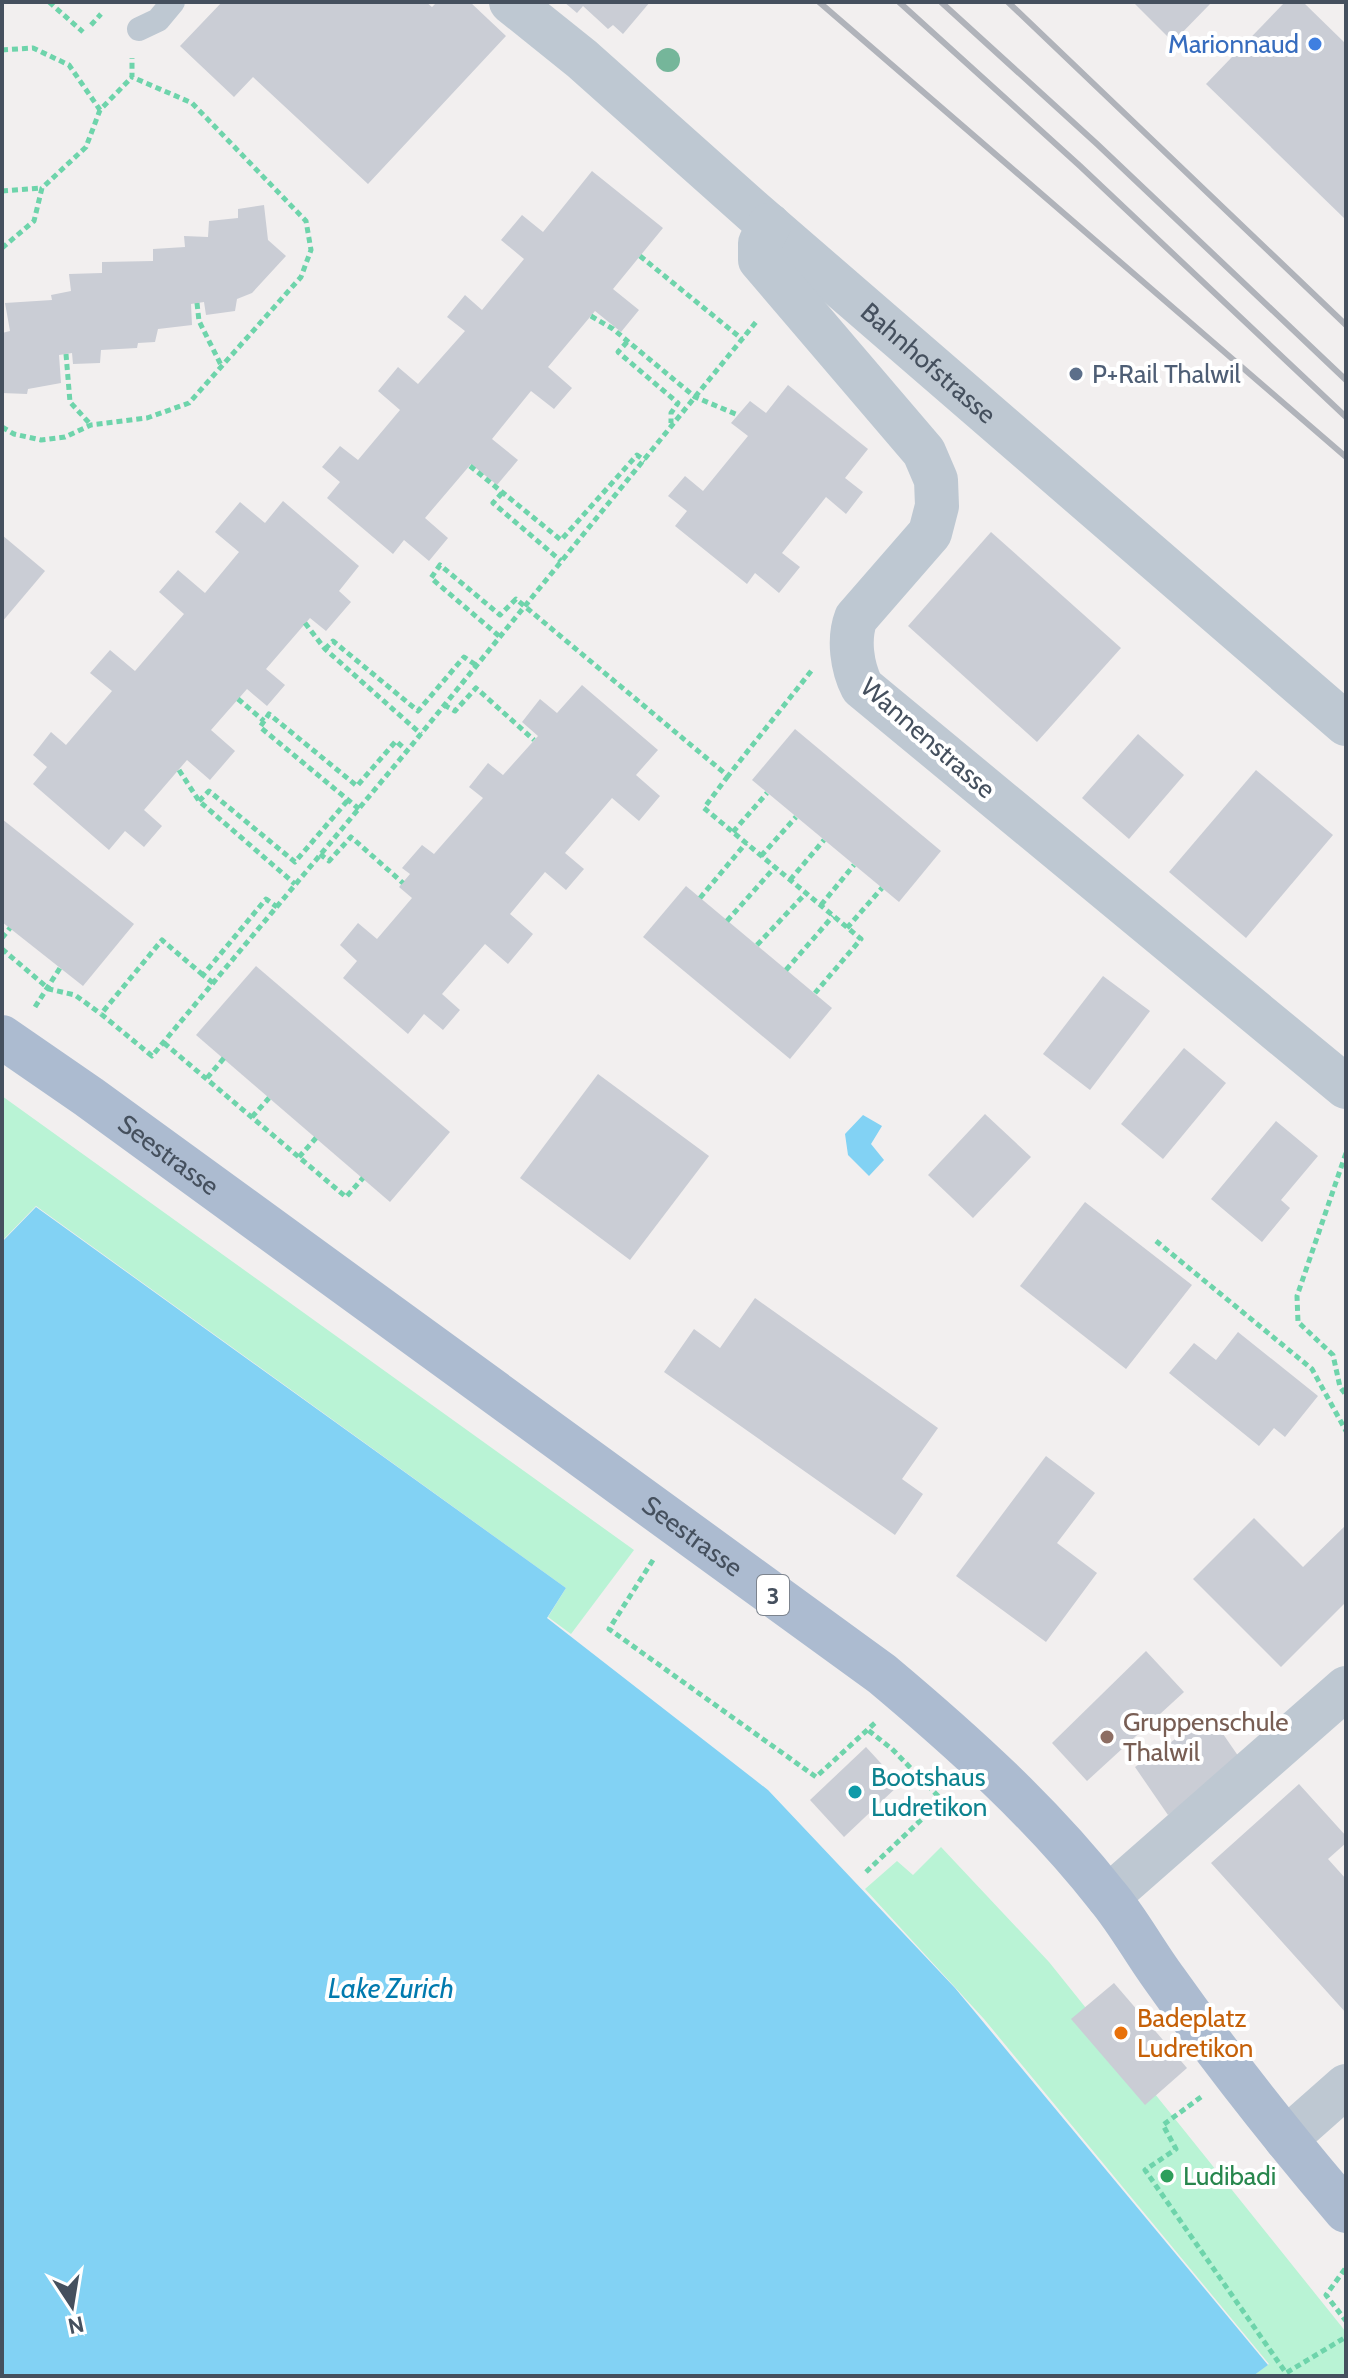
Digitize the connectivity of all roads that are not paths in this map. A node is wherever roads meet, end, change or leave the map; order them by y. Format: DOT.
graph roads {
  1 [pos="173,2"];
  2 [pos="511,2"];
  3 [pos="139,29"];
  4 [pos="769,225"];
  5 [pos="1346,724"];
  6 [pos="18,1023"];
  7 [pos="1346,1087"];
  8 [pos="1346,1688"];
  9 [pos="1108,1897"];
  10 [pos="1346,2086"];
  11 [pos="1286,2139"];
  12 [pos="1346,2211"];
  1 -- 3 [label="lane"];
  2 -- 4 [label="street, Bahnhofstrasse"];
  4 -- 5 [label="street, Bahnhofstrasse"];
  4 -- 7 [label="street, Wannenstrasse"];
  6 -- 9 [label="main road, Seestrasse / 3"];
  8 -- 9 [label="street"];
  9 -- 11 [label="main road, Seestrasse / 3"];
  10 -- 11 [label="street"];
  11 -- 12 [label="main road, Seestrasse / 3"];
}
